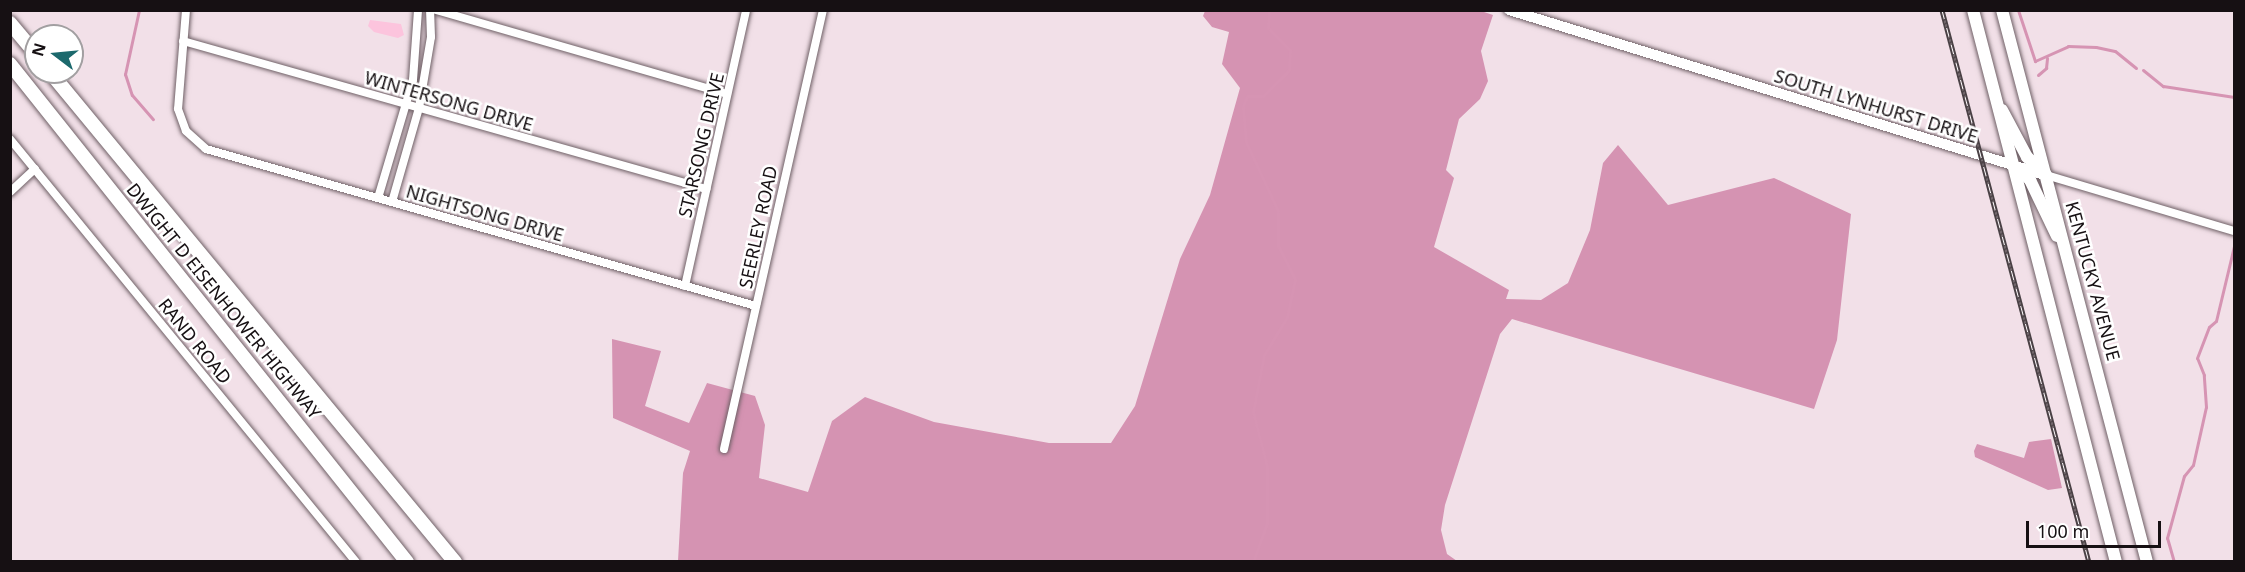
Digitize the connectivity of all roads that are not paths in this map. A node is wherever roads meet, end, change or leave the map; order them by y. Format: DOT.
graph roads {
  1 [pos="186,10"];
  2 [pos="418,10"];
  3 [pos="430,10"];
  4 [pos="436,10"];
  5 [pos="746,10"];
  6 [pos="823,10"];
  7 [pos="1509,10"];
  8 [pos="1972,10"];
  9 [pos="2002,10"];
  10 [pos="10,23"];
  11 [pos="24,40"];
  12 [pos="183,41"];
  13 [pos="10,64"];
  14 [pos="60,84"];
  15 [pos="727,94"];
  16 [pos="406,104"];
  17 [pos="1997,105"];
  18 [pos="419,108"];
  19 [pos="10,139"];
  20 [pos="2013,165"];
  21 [pos="35,169"];
  22 [pos="2046,175"];
  23 [pos="706,189"];
  24 [pos="10,192"];
  25 [pos="378,198"];
  26 [pos="392,202"];
  27 [pos="2235,231"];
  28 [pos="2064,242"];
  29 [pos="685,286"];
  30 [pos="756,306"];
  31 [pos="724,450"];
  32 [pos="399,493"];
  33 [pos="356,561"];
  34 [pos="407,561"];
  35 [pos="455,561"];
  36 [pos="463,561"];
  37 [pos="2116,561"];
  38 [pos="2147,561"];
  1 -- 12 [label="street"];
  2 -- 16 [label="street"];
  3 -- 18 [label="street"];
  4 -- 15 [label="street"];
  5 -- 15 [label="street, STARSONG DRIVE"];
  6 -- 30 [label="street, SEERLEY ROAD"];
  7 -- 20 [label="main road, SOUTH LYNHURST DRIVE"];
  8 -- 17 [label="main road"];
  9 -- 22 [label="main road, KENTUCKY AVENUE"];
  10 -- 11 [label="highway"];
  12 -- 16 [label="street, WINTERSONG DRIVE"];
  12 -- 25 [label="street, NIGHTSONG DRIVE"];
  13 -- 34 [label="highway, DWIGHT D EISENHOWER HIGHWAY"];
  14 -- 32 [label="highway, DWIGHT D EISENHOWER HIGHWAY"];
  15 -- 23 [label="street, STARSONG DRIVE"];
  16 -- 18 [label="street, WINTERSONG DRIVE"];
  16 -- 25 [label="street"];
  17 -- 20 [label="main road"];
  17 -- 22 [label="main road"];
  18 -- 23 [label="street, WINTERSONG DRIVE"];
  18 -- 26 [label="street"];
  19 -- 21 [label="street, RAND ROAD"];
  20 -- 22 [label="main road, SOUTH LYNHURST DRIVE"];
  20 -- 28 [label="main road"];
  20 -- 37 [label="main road"];
  21 -- 24 [label="street"];
  21 -- 33 [label="street, RAND ROAD"];
  22 -- 27 [label="street, SOUTH LYNHURST DRIVE"];
  22 -- 28 [label="main road, KENTUCKY AVENUE"];
  23 -- 29 [label="street, STARSONG DRIVE"];
  25 -- 26 [label="street, NIGHTSONG DRIVE"];
  26 -- 29 [label="street, NIGHTSONG DRIVE"];
  28 -- 38 [label="main road, KENTUCKY AVENUE"];
  29 -- 30 [label="street, NIGHTSONG DRIVE"];
  30 -- 31 [label="street, SEERLEY ROAD"];
  32 -- 35 [label="highway, DWIGHT D EISENHOWER HIGHWAY"];
  32 -- 36 [label="highway"];
}
